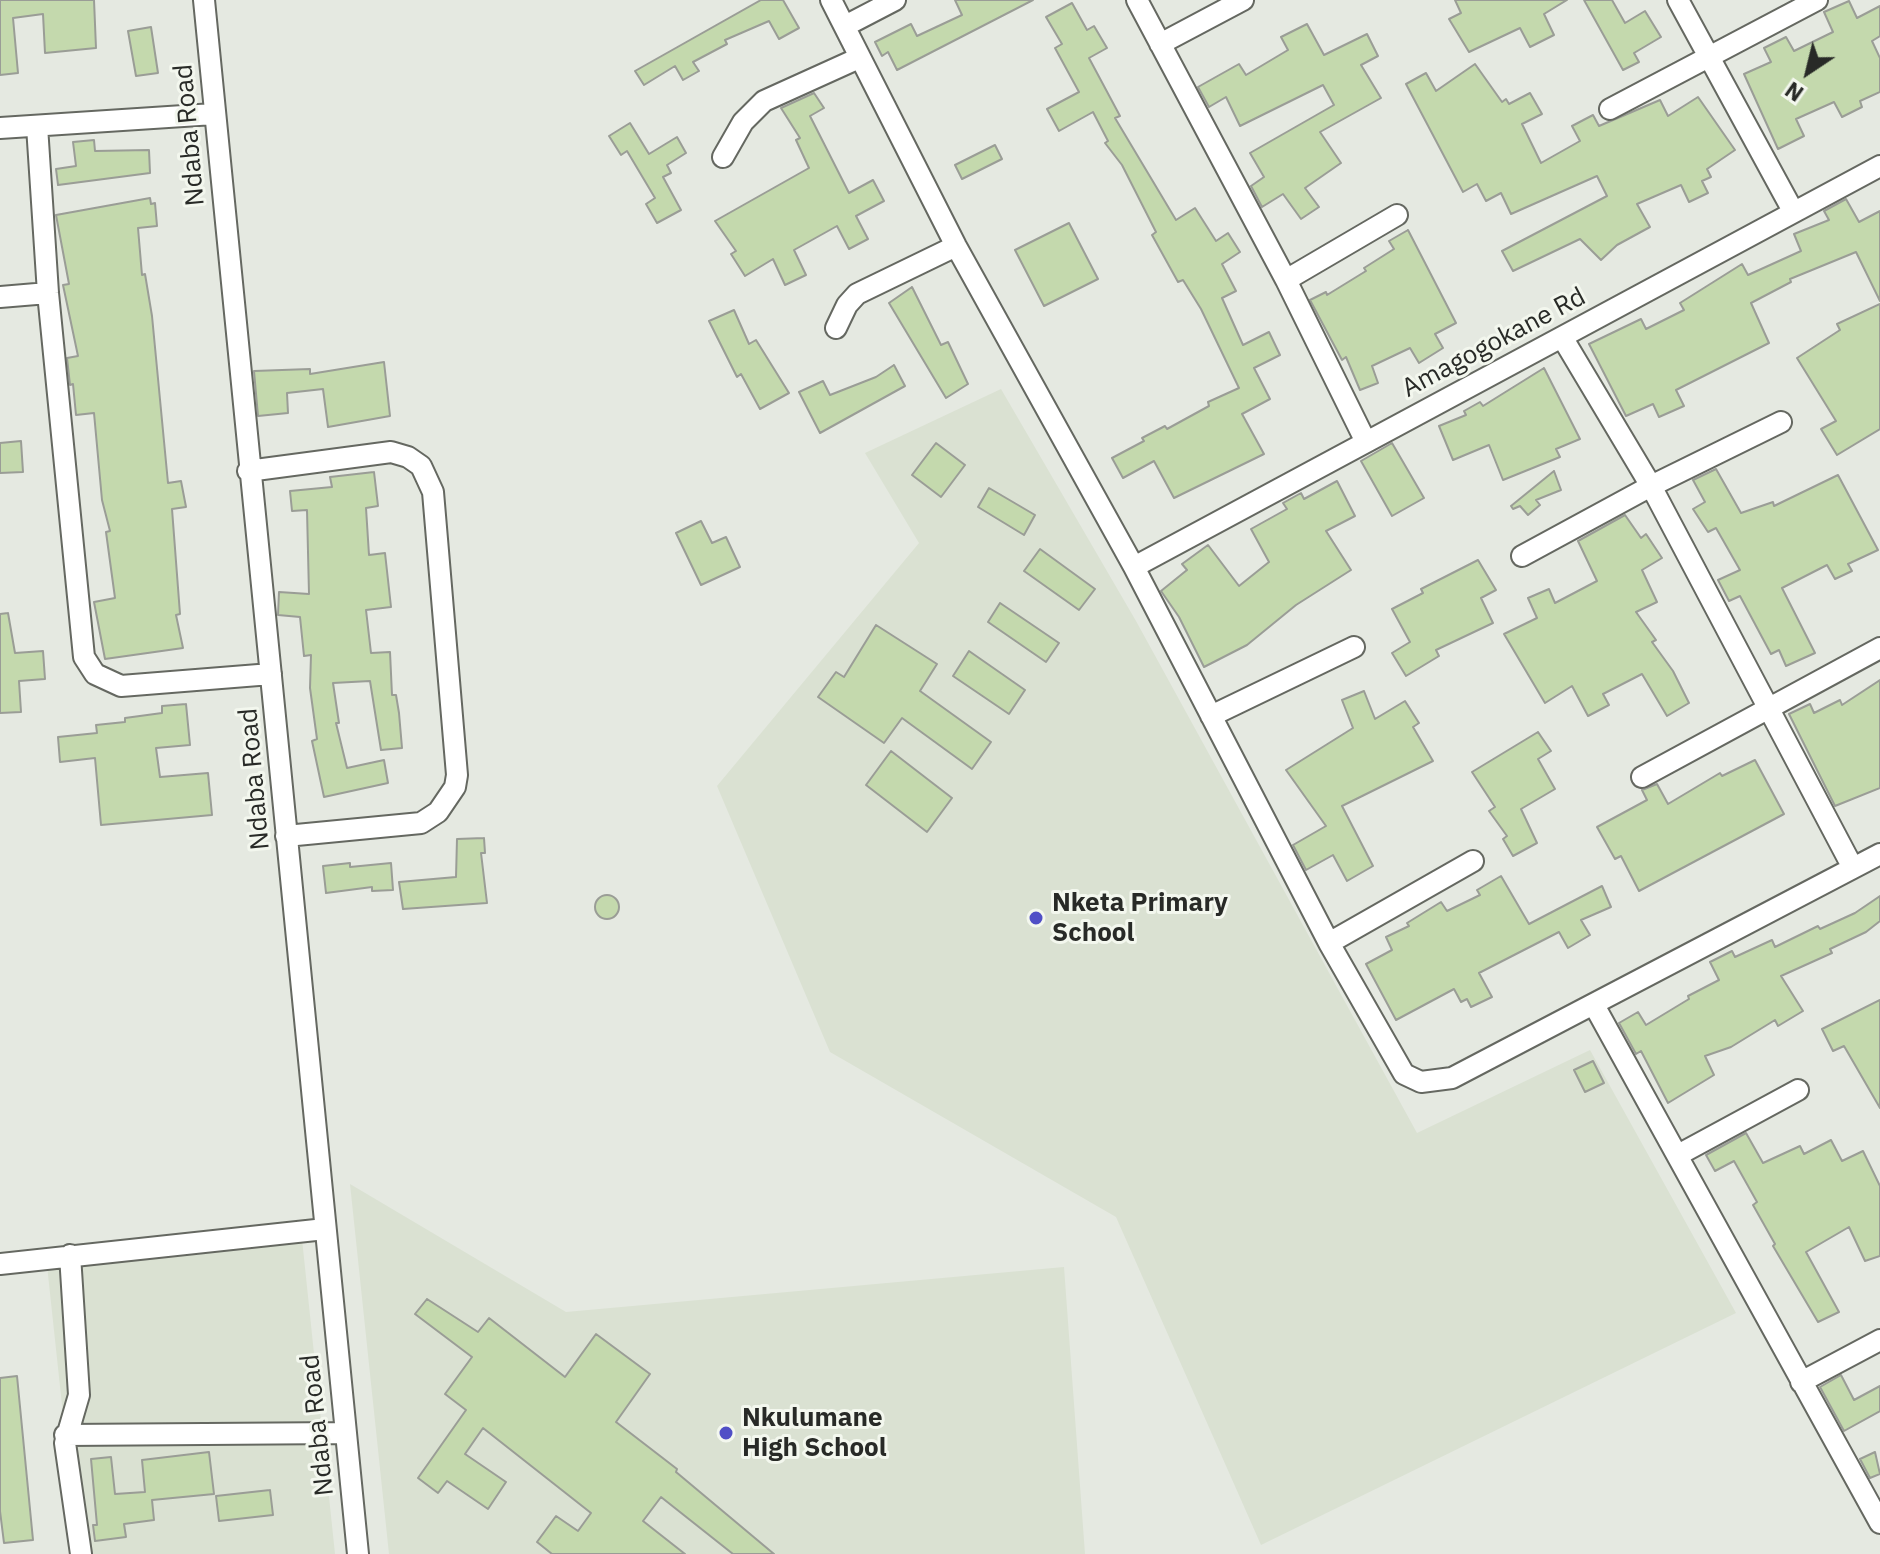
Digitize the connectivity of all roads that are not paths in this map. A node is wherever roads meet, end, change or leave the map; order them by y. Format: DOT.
graph roads {
  1 [pos="204,0"];
  2 [pos="831,0"];
  3 [pos="895,0"];
  4 [pos="1137,0"];
  5 [pos="1243,0"];
  6 [pos="1678,0"];
  7 [pos="1817,0"];
  8 [pos="845,26"];
  9 [pos="1160,44"];
  10 [pos="1709,57"];
  11 [pos="859,58"];
  12 [pos="1610,109"];
  13 [pos="214,114"];
  14 [pos="37,126"];
  15 [pos="0,128"];
  16 [pos="723,157"];
  17 [pos="1880,166"];
  18 [pos="1793,211"];
  19 [pos="1397,215"];
  20 [pos="956,246"];
  21 [pos="1286,280"];
  22 [pos="48,293"];
  23 [pos="0,297"];
  24 [pos="836,328"];
  25 [pos="1562,337"];
  26 [pos="1781,422"];
  27 [pos="1365,440"];
  28 [pos="248,471"];
  29 [pos="1651,486"];
  30 [pos="1522,556"];
  31 [pos="1134,567"];
  32 [pos="1354,647"];
  33 [pos="1880,648"];
  34 [pos="271,674"];
  35 [pos="1772,710"];
  36 [pos="1211,716"];
  37 [pos="1642,777"];
  38 [pos="286,836"];
  39 [pos="1880,854"];
  40 [pos="1473,861"];
  41 [pos="1853,868"];
  42 [pos="1329,943"];
  43 [pos="1594,1005"];
  44 [pos="1798,1090"];
  45 [pos="1678,1155"];
  46 [pos="325,1229"];
  47 [pos="70,1255"];
  48 [pos="0,1264"];
  49 [pos="1880,1340"];
  50 [pos="1801,1382"];
  51 [pos="345,1433"];
  52 [pos="65,1435"];
  53 [pos="1880,1523"];
  54 [pos="81,1554"];
  55 [pos="358,1554"];
  1 -- 13 [label="street, Ndaba Road"];
  2 -- 8 [label="street"];
  3 -- 8 [label="street"];
  4 -- 9 [label="street"];
  5 -- 9 [label="street"];
  6 -- 10 [label="street"];
  7 -- 10 [label="street"];
  8 -- 11 [label="street"];
  9 -- 21 [label="street"];
  10 -- 12 [label="street"];
  10 -- 18 [label="street"];
  11 -- 16 [label="street"];
  11 -- 20 [label="street"];
  13 -- 14 [label="street"];
  13 -- 28 [label="street, Ndaba Road"];
  14 -- 15 [label="street"];
  14 -- 22 [label="street"];
  17 -- 18 [label="street, Amagogokane Rd"];
  18 -- 25 [label="street, Amagogokane Rd"];
  19 -- 21 [label="street"];
  20 -- 24 [label="street"];
  20 -- 31 [label="street"];
  21 -- 27 [label="street"];
  22 -- 23 [label="street"];
  22 -- 34 [label="street"];
  25 -- 27 [label="street, Amagogokane Rd"];
  25 -- 29 [label="street"];
  26 -- 29 [label="street"];
  27 -- 31 [label="street, Amagogokane Rd"];
  28 -- 34 [label="street, Ndaba Road"];
  28 -- 38 [label="street"];
  29 -- 30 [label="street"];
  29 -- 35 [label="street"];
  31 -- 36 [label="street"];
  32 -- 36 [label="street"];
  33 -- 35 [label="street"];
  34 -- 38 [label="street, Ndaba Road"];
  35 -- 37 [label="street"];
  35 -- 41 [label="street"];
  36 -- 42 [label="street"];
  38 -- 46 [label="street, Ndaba Road"];
  39 -- 41 [label="street"];
  40 -- 42 [label="street"];
  41 -- 43 [label="street"];
  42 -- 43 [label="street"];
  43 -- 45 [label="street"];
  44 -- 45 [label="street"];
  45 -- 50 [label="street"];
  46 -- 47 [label="street"];
  46 -- 51 [label="street, Ndaba Road"];
  47 -- 48 [label="street"];
  47 -- 52 [label="street"];
  49 -- 50 [label="street"];
  50 -- 53 [label="street"];
  51 -- 52 [label="street"];
  51 -- 55 [label="street, Ndaba Road"];
  52 -- 54 [label="street"];
}
